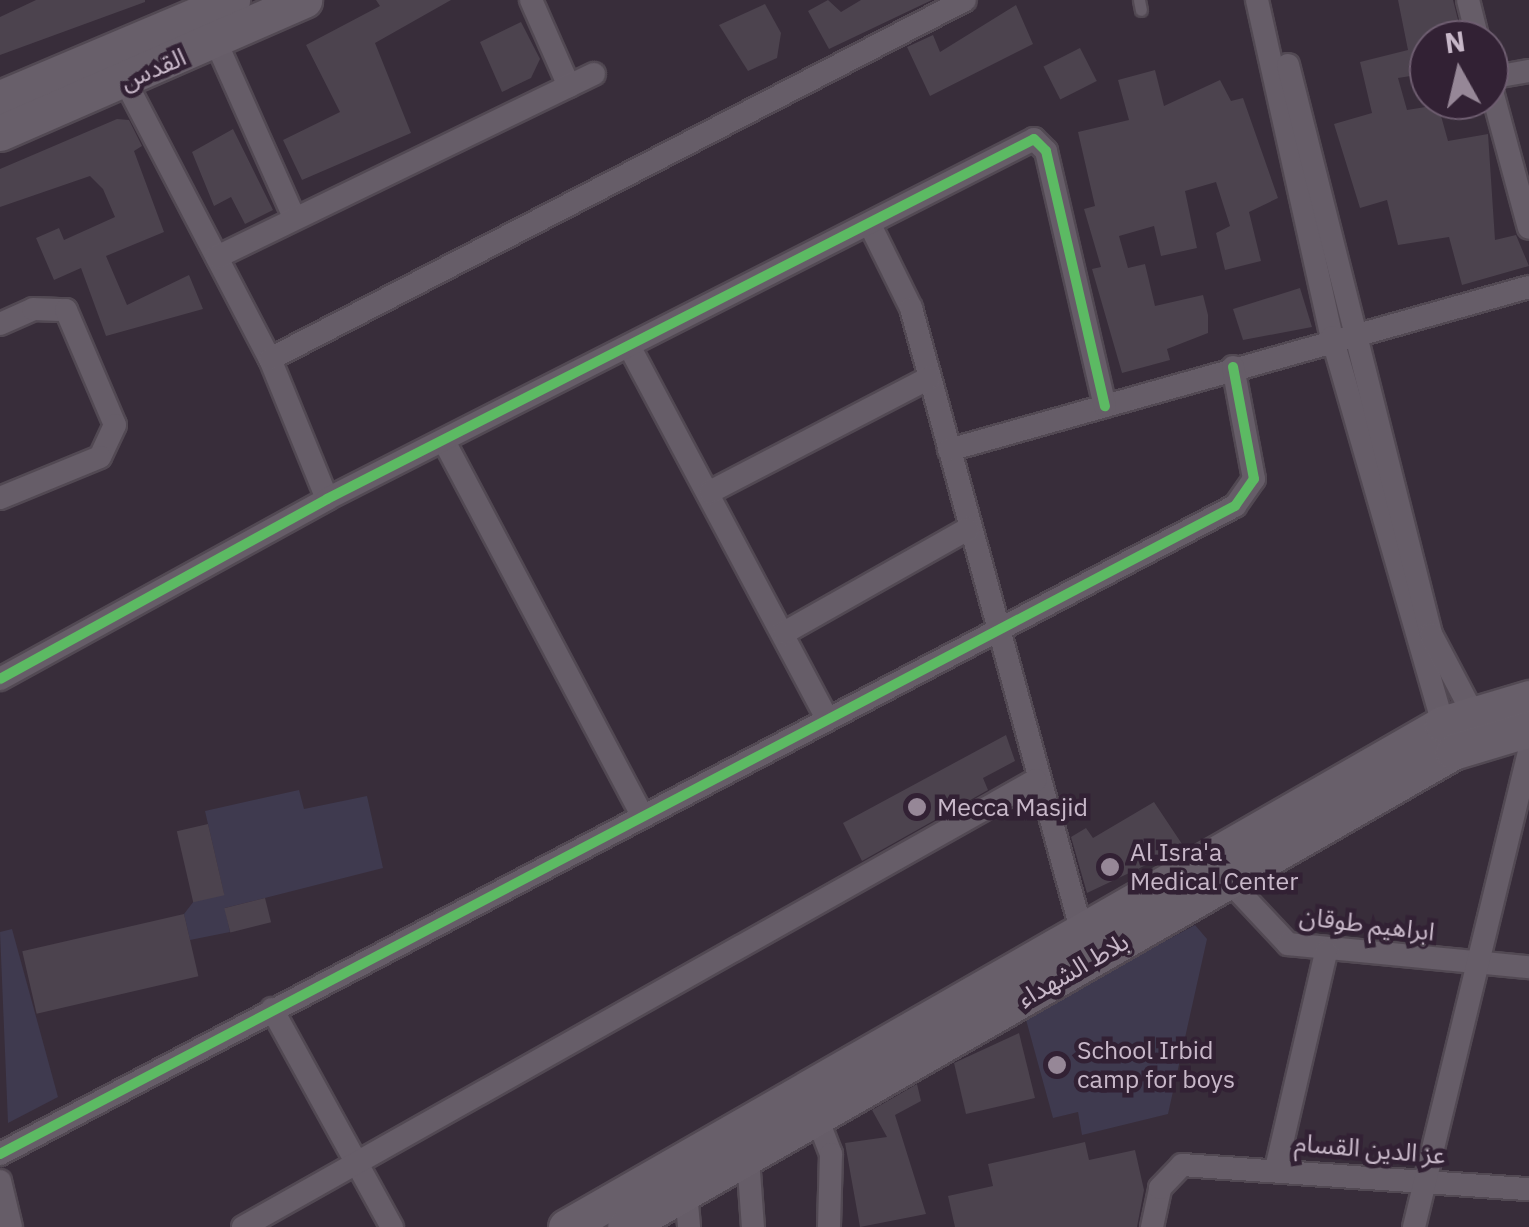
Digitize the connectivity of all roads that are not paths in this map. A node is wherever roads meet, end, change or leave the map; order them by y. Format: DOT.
graph roads {
  1 [pos="232,0"];
  2 [pos="304,0"];
  3 [pos="530,0"];
  4 [pos="965,0"];
  5 [pos="1257,0"];
  6 [pos="1270,0"];
  7 [pos="216,42"];
  8 [pos="594,74"];
  9 [pos="125,81"];
  10 [pos="569,86"];
  11 [pos="2,91"];
  12 [pos="1500,120"];
  13 [pos="0,134"];
  14 [pos="294,217"];
  15 [pos="870,225"];
  16 [pos="1529,228"];
  17 [pos="217,258"];
  18 [pos="1529,288"];
  19 [pos="0,324"];
  20 [pos="1343,336"];
  21 [pos="630,346"];
  22 [pos="270,359"];
  23 [pos="1233,367"];
  24 [pos="929,378"];
  25 [pos="1105,406"];
  26 [pos="444,441"];
  27 [pos="949,450"];
  28 [pos="710,492"];
  29 [pos="0,498"];
  30 [pos="328,499"];
  31 [pos="968,529"];
  32 [pos="994,628"];
  33 [pos="784,633"];
  34 [pos="0,679"];
  35 [pos="1529,698"];
  36 [pos="826,717"];
  37 [pos="1529,729"];
  38 [pos="1463,731"];
  39 [pos="1529,750"];
  40 [pos="1036,780"];
  41 [pos="641,813"];
  42 [pos="1227,880"];
  43 [pos="1081,929"];
  44 [pos="1326,952"];
  45 [pos="1474,964"];
  46 [pos="1529,966"];
  47 [pos="272,1009"];
  48 [pos="811,1104"];
  49 [pos="0,1154"];
  50 [pos="748,1158"];
  51 [pos="358,1168"];
  52 [pos="1276,1169"];
  53 [pos="1426,1181"];
  54 [pos="0,1182"];
  55 [pos="1529,1189"];
  56 [pos="687,1210"];
  57 [pos="629,1226"];
  58 [pos="11,1227"];
  59 [pos="243,1227"];
  60 [pos="392,1227"];
  61 [pos="566,1227"];
  62 [pos="753,1227"];
  63 [pos="829,1227"];
  64 [pos="1152,1227"];
  65 [pos="1414,1227"];
  1 -- 11 [label="main road, القدس"];
  2 -- 7 [label="main road, القدس"];
  3 -- 10 [label="street"];
  4 -- 22 [label="street"];
  5 -- 20 [label="street"];
  6 -- 20 [label="street"];
  7 -- 9 [label="main road, القدس"];
  7 -- 14 [label="street"];
  8 -- 10 [label="street"];
  9 -- 13 [label="main road, القدس"];
  9 -- 17 [label="street"];
  10 -- 14 [label="street"];
  12 -- 16 [label="street"];
  14 -- 17 [label="street"];
  15 -- 21 [label="street"];
  15 -- 24 [label="street"];
  15 -- 25 [label="street"];
  17 -- 22 [label="street"];
  18 -- 20 [label="street"];
  19 -- 29 [label="street"];
  20 -- 23 [label="street"];
  20 -- 38 [label="street"];
  20 -- 38 [label="street"];
  21 -- 26 [label="street"];
  21 -- 28 [label="street"];
  22 -- 30 [label="street"];
  23 -- 25 [label="street"];
  23 -- 32 [label="street"];
  24 -- 27 [label="street"];
  24 -- 28 [label="street"];
  25 -- 27 [label="street"];
  26 -- 30 [label="street"];
  26 -- 41 [label="street"];
  27 -- 31 [label="street"];
  28 -- 33 [label="street"];
  30 -- 34 [label="street"];
  31 -- 32 [label="street"];
  31 -- 33 [label="street"];
  32 -- 36 [label="street"];
  32 -- 40 [label="street"];
  33 -- 36 [label="street"];
  35 -- 38 [label="main road"];
  36 -- 41 [label="street"];
  37 -- 38 [label="main road, بلاط الشهداء"];
  38 -- 42 [label="main road, بلاط الشهداء"];
  38 -- 43 [label="main road"];
  39 -- 45 [label="street"];
  40 -- 43 [label="street"];
  40 -- 51 [label="street"];
  41 -- 47 [label="street"];
  42 -- 44 [label="street, ابراهيم طوقان"];
  42 -- 48 [label="main road, بلاط الشهداء"];
  43 -- 48 [label="main road"];
  44 -- 45 [label="street, ابراهيم طوقان"];
  44 -- 52 [label="street"];
  45 -- 46 [label="street, ابراهيم طوقان"];
  45 -- 53 [label="street"];
  47 -- 49 [label="street"];
  47 -- 51 [label="street"];
  48 -- 50 [label="main road, بلاط الشهداء"];
  48 -- 61 [label="main road"];
  48 -- 63 [label="street"];
  50 -- 56 [label="main road, بلاط الشهداء"];
  50 -- 62 [label="street"];
  51 -- 59 [label="street"];
  51 -- 60 [label="street"];
  52 -- 53 [label="street, عز الدين القسام"];
  52 -- 64 [label="street, عز الدين القسام"];
  53 -- 55 [label="street, عز الدين القسام"];
  53 -- 65 [label="street"];
  54 -- 58 [label="street"];
  56 -- 57 [label="main road, بلاط الشهداء"];
}
